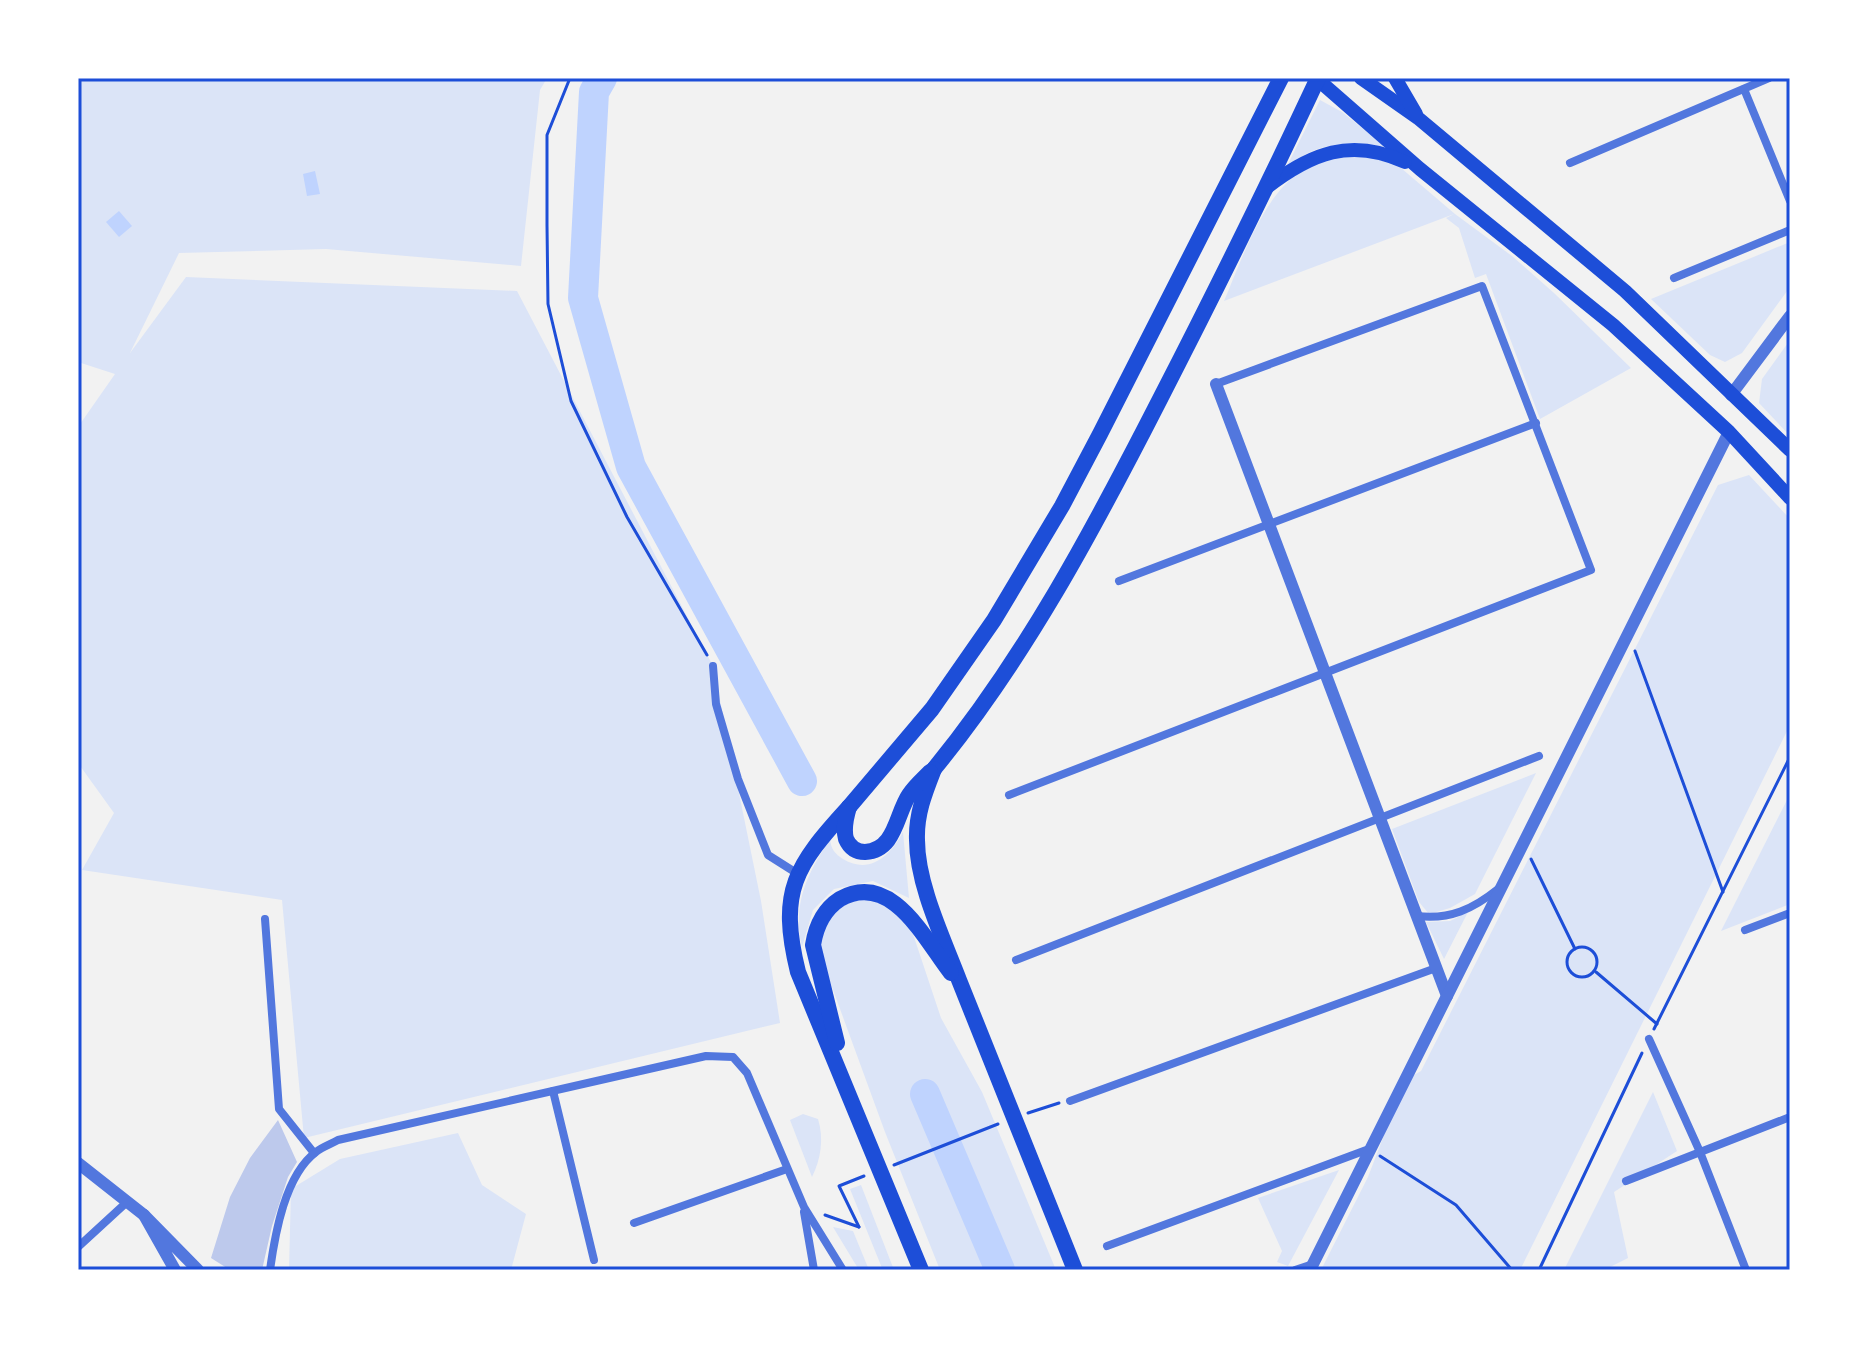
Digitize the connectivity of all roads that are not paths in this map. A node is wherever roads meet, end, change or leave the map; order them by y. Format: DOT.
graph roads {
  1 [pos="1281,78"];
  2 [pos="1318,78"];
  3 [pos="1361,78"];
  4 [pos="1395,78"];
  5 [pos="1769,78"];
  6 [pos="1744,89"];
  7 [pos="1418,118"];
  8 [pos="1570,163"];
  9 [pos="1420,169"];
  10 [pos="1264,189"];
  11 [pos="1790,201"];
  12 [pos="1790,230"];
  13 [pos="1674,278"];
  14 [pos="1790,316"];
  15 [pos="1216,384"];
  16 [pos="1731,395"];
  17 [pos="1536,423"];
  18 [pos="1729,432"];
  19 [pos="1790,450"];
  20 [pos="1790,498"];
  21 [pos="1269,524"];
  22 [pos="1119,581"];
  23 [pos="713,666"];
  24 [pos="1325,673"];
  25 [pos="1539,756"];
  26 [pos="934,769"];
  27 [pos="1009,795"];
  28 [pos="849,807"];
  29 [pos="1380,817"];
  30 [pos="798,874"];
  31 [pos="1502,886"];
  32 [pos="1790,913"];
  33 [pos="1417,916"];
  34 [pos="265,919"];
  35 [pos="1745,930"];
  36 [pos="1016,960"];
  37 [pos="1436,968"];
  38 [pos="963,988"];
  39 [pos="1447,996"];
  40 [pos="1649,1039"];
  41 [pos="553,1091"];
  42 [pos="1070,1101"];
  43 [pos="852,1103"];
  44 [pos="1790,1117"];
  45 [pos="1370,1149"];
  46 [pos="1700,1152"];
  47 [pos="314,1153"];
  48 [pos="78,1163"];
  49 [pos="787,1169"];
  50 [pos="1626,1181"];
  51 [pos="127,1202"];
  52 [pos="804,1207"];
  53 [pos="144,1215"];
  54 [pos="634,1223"];
  55 [pos="1107,1246"];
  56 [pos="78,1247"];
  57 [pos="594,1260"];
  58 [pos="1311,1267"];
  59 [pos="175,1270"];
  60 [pos="198,1270"];
  61 [pos="270,1270"];
  62 [pos="814,1270"];
  63 [pos="843,1270"];
  64 [pos="921,1270"];
  65 [pos="1075,1270"];
  66 [pos="1295,1270"];
  67 [pos="1746,1270"];
  1 -- 28 [label="main road"];
  2 -- 9 [label="main road"];
  2 -- 10 [label="main road"];
  3 -- 7 [label="main road"];
  4 -- 7 [label="main road"];
  5 -- 6 [label="street"];
  6 -- 8 [label="street"];
  6 -- 11 [label="street"];
  7 -- 16 [label="main road"];
  9 -- 10 [label="main road"];
  9 -- 18 [label="main road"];
  10 -- 26 [label="main road"];
  12 -- 13 [label="street"];
  14 -- 16 [label="street"];
  15 -- 17 [label="street"];
  15 -- 21 [label="street"];
  16 -- 19 [label="main road"];
  17 -- 21 [label="street"];
  17 -- 24 [label="street"];
  18 -- 20 [label="main road"];
  18 -- 31 [label="street"];
  21 -- 22 [label="street"];
  21 -- 24 [label="street"];
  23 -- 30 [label="street"];
  24 -- 27 [label="street"];
  24 -- 29 [label="street"];
  25 -- 29 [label="street"];
  26 -- 28 [label="main road"];
  26 -- 38 [label="main road"];
  28 -- 30 [label="main road"];
  29 -- 33 [label="street"];
  29 -- 36 [label="street"];
  30 -- 43 [label="main road"];
  31 -- 33 [label="street"];
  31 -- 39 [label="street"];
  32 -- 35 [label="street"];
  33 -- 37 [label="street"];
  34 -- 47 [label="street"];
  37 -- 39 [label="street"];
  37 -- 42 [label="street"];
  38 -- 43 [label="main road"];
  38 -- 65 [label="main road"];
  39 -- 45 [label="street"];
  40 -- 46 [label="street"];
  41 -- 47 [label="street"];
  41 -- 49 [label="street"];
  41 -- 57 [label="street"];
  43 -- 64 [label="main road"];
  44 -- 46 [label="street"];
  45 -- 55 [label="street"];
  45 -- 58 [label="street"];
  46 -- 50 [label="street"];
  46 -- 67 [label="street"];
  47 -- 61 [label="street"];
  48 -- 51 [label="street"];
  49 -- 52 [label="street"];
  49 -- 54 [label="street"];
  51 -- 53 [label="street"];
  51 -- 56 [label="street"];
  52 -- 62 [label="street"];
  52 -- 63 [label="street"];
  53 -- 59 [label="street"];
  53 -- 60 [label="street"];
  58 -- 66 [label="street"];
}
